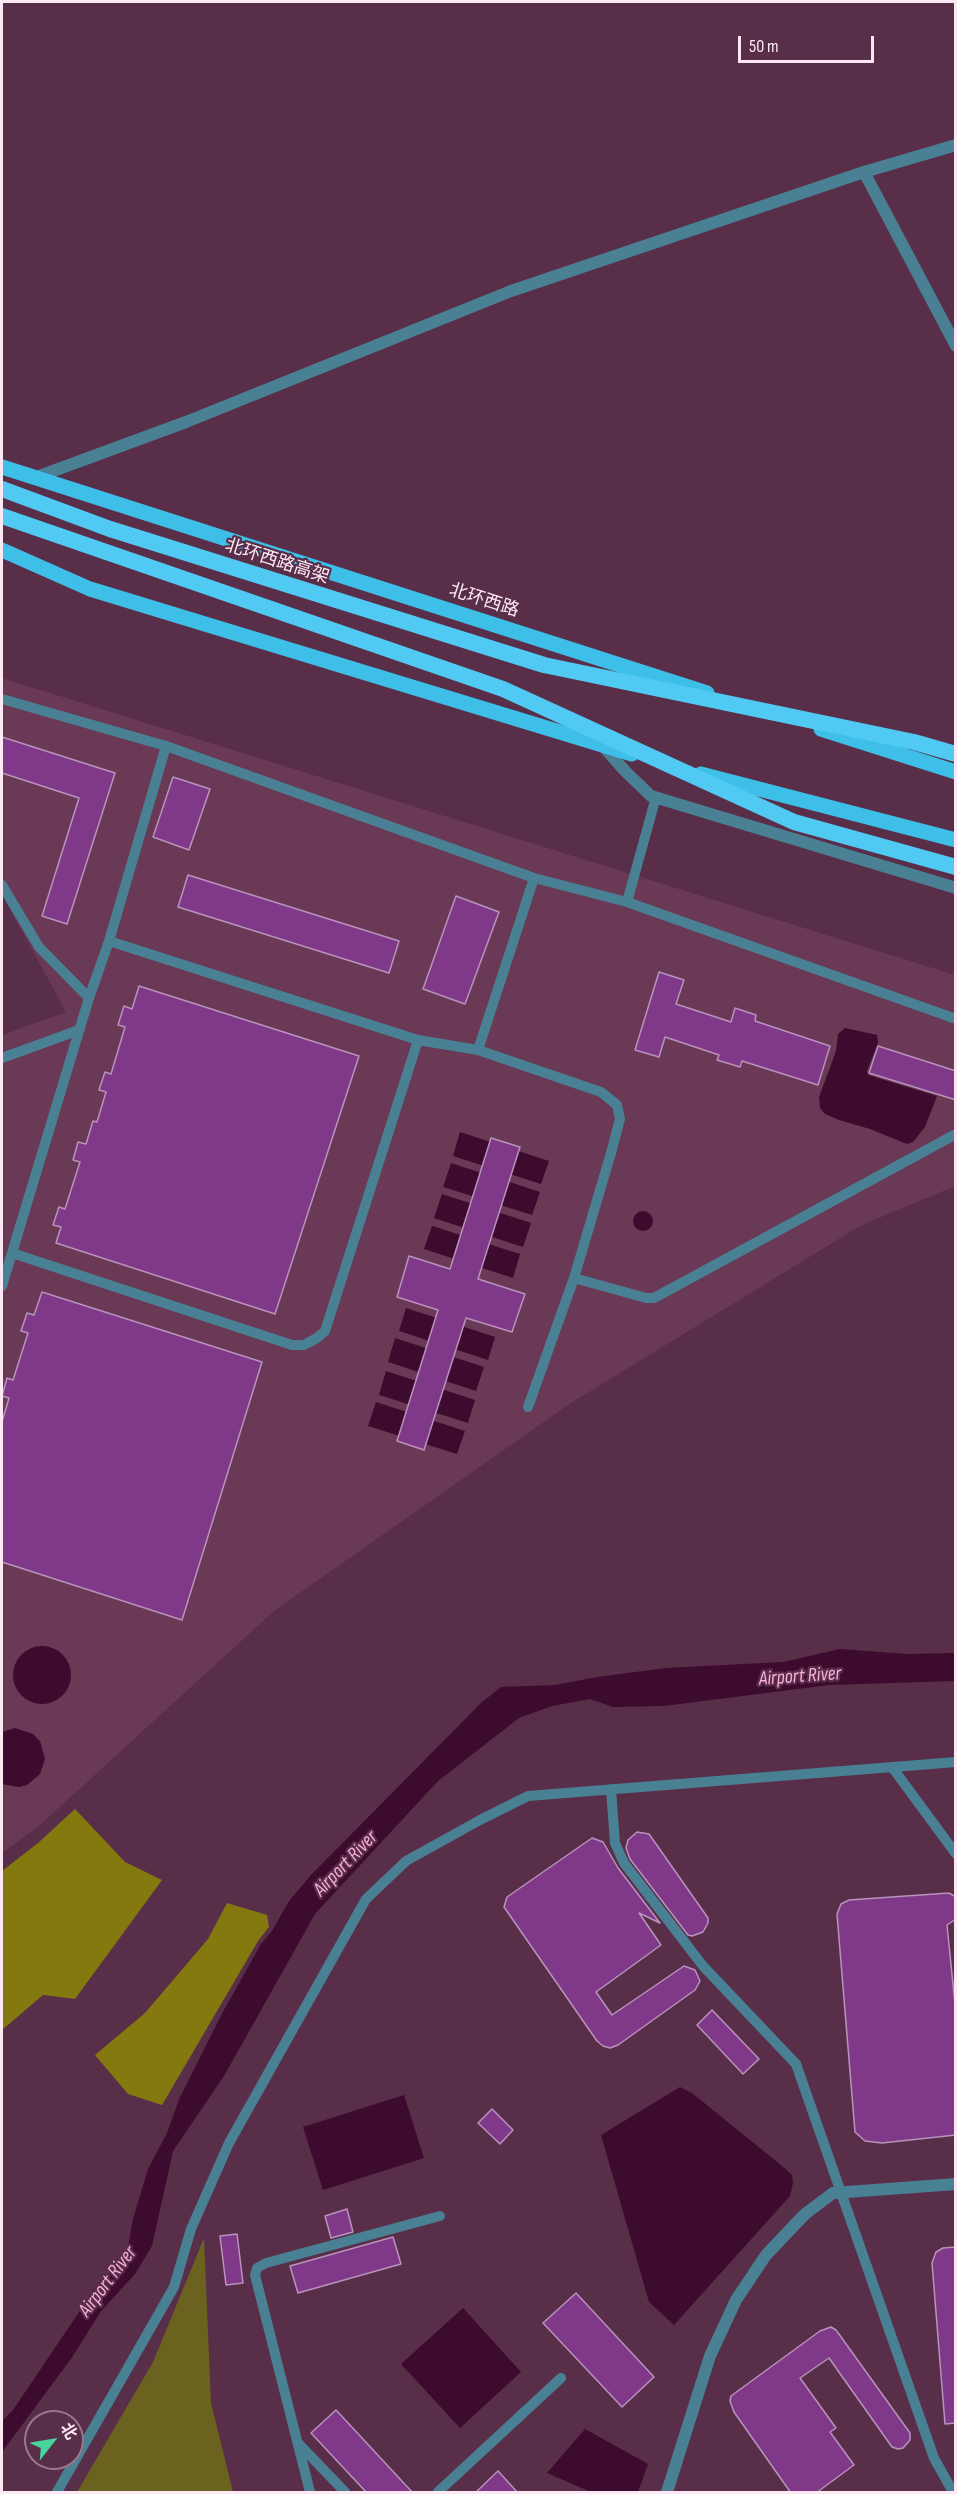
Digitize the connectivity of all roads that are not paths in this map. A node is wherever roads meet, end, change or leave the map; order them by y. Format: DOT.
graph roads {
  1 [pos="956,145"];
  2 [pos="864,172"];
  3 [pos="956,346"];
  4 [pos="2,467"];
  5 [pos="34,478"];
  6 [pos="2,489"];
  7 [pos="2,516"];
  8 [pos="2,550"];
  9 [pos="2,699"];
  10 [pos="602,745"];
  11 [pos="166,746"];
  12 [pos="956,754"];
  13 [pos="956,772"];
  14 [pos="656,797"];
  15 [pos="956,840"];
  16 [pos="956,867"];
  17 [pos="534,878"];
  18 [pos="2,885"];
  19 [pos="956,888"];
  20 [pos="627,902"];
  21 [pos="109,941"];
  22 [pos="89,998"];
  23 [pos="956,1019"];
  24 [pos="79,1030"];
  25 [pos="418,1040"];
  26 [pos="478,1050"];
  27 [pos="2,1058"];
  28 [pos="956,1134"];
  29 [pos="12,1253"];
  30 [pos="574,1278"];
  31 [pos="2,1286"];
  32 [pos="528,1407"];
  33 [pos="956,1762"];
  34 [pos="892,1767"];
  35 [pos="611,1789"];
  36 [pos="956,1854"];
  37 [pos="956,2184"];
  38 [pos="840,2191"];
  39 [pos="440,2216"];
  40 [pos="561,2378"];
  41 [pos="298,2443"];
  42 [pos="439,2492"];
  43 [pos="954,2492"];
  44 [pos="57,2493"];
  45 [pos="310,2493"];
  46 [pos="345,2493"];
  47 [pos="667,2493"];
  1 -- 2 [label="street"];
  2 -- 3 [label="street"];
  2 -- 5 [label="street"];
  4 -- 5 [label="main road, 北环西路"];
  5 -- 13 [label="main road, 北环西路"];
  6 -- 12 [label="highway, 北环西路高架"];
  7 -- 16 [label="highway"];
  8 -- 10 [label="main road"];
  9 -- 11 [label="lane"];
  10 -- 14 [label="street"];
  10 -- 15 [label="main road"];
  11 -- 17 [label="lane"];
  11 -- 21 [label="lane"];
  14 -- 19 [label="street"];
  14 -- 20 [label="lane"];
  17 -- 20 [label="lane"];
  17 -- 26 [label="lane"];
  18 -- 22 [label="lane"];
  20 -- 23 [label="lane"];
  21 -- 22 [label="lane"];
  21 -- 25 [label="lane"];
  22 -- 24 [label="lane"];
  24 -- 27 [label="lane"];
  24 -- 29 [label="lane"];
  25 -- 26 [label="lane"];
  25 -- 29 [label="lane"];
  26 -- 30 [label="lane"];
  28 -- 30 [label="lane"];
  29 -- 31 [label="lane"];
  30 -- 32 [label="lane"];
  33 -- 34 [label="lane"];
  34 -- 35 [label="lane"];
  34 -- 36 [label="lane"];
  35 -- 38 [label="lane"];
  35 -- 44 [label="lane"];
  37 -- 38 [label="street"];
  38 -- 43 [label="lane"];
  38 -- 47 [label="street"];
  39 -- 41 [label="lane"];
  40 -- 42 [label="lane"];
  41 -- 45 [label="lane"];
  41 -- 46 [label="lane"];
}
